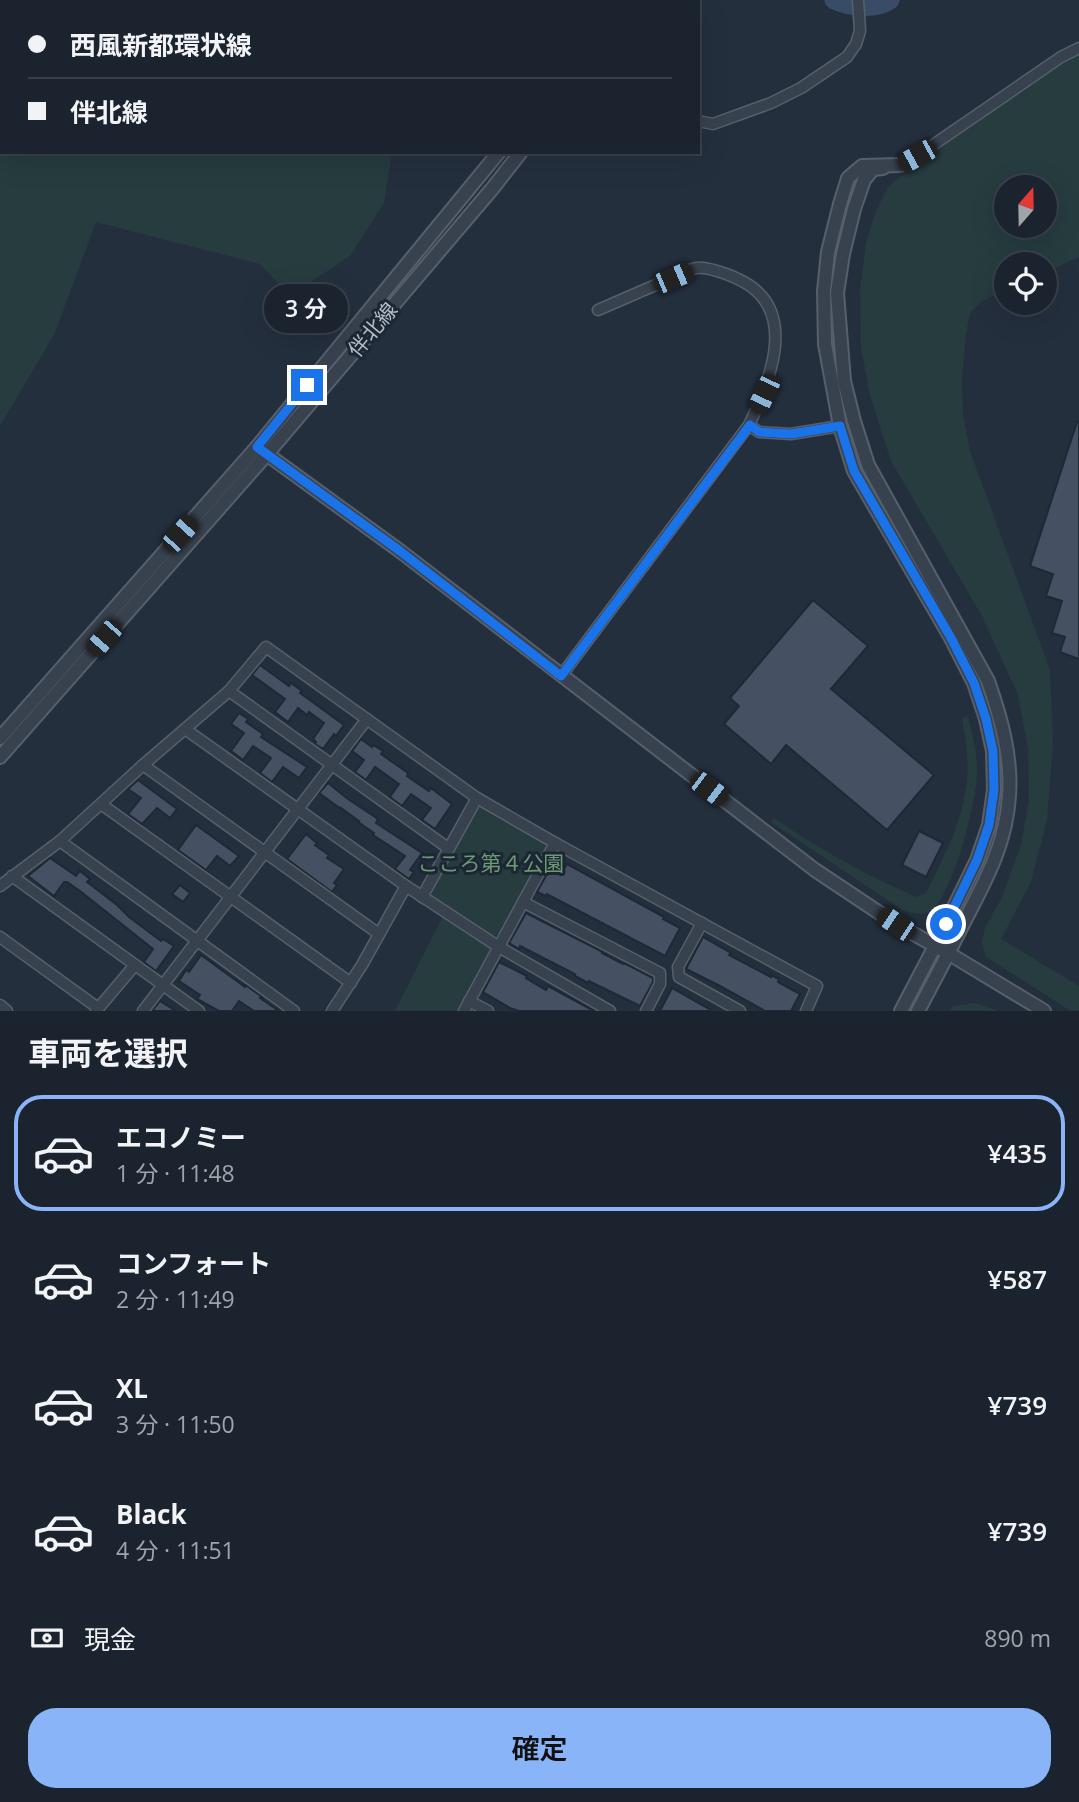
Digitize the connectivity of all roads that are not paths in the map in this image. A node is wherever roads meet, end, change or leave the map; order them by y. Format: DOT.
graph roads {
  1 [pos="858,0"];
  2 [pos="1079,48"];
  3 [pos="700,121"];
  4 [pos="497,154"];
  5 [pos="519,154"];
  6 [pos="901,165"];
  7 [pos="598,310"];
  8 [pos="750,425"];
  9 [pos="840,426"];
  10 [pos="262,451"];
  11 [pos="561,676"];
  12 [pos="229,691"];
  13 [pos="367,719"];
  14 [pos="185,729"];
  15 [pos="0,738"];
  16 [pos="0,757"];
  17 [pos="143,765"];
  18 [pos="332,765"];
  19 [pos="477,799"];
  20 [pos="101,804"];
  21 [pos="298,808"];
  22 [pos="60,841"];
  23 [pos="555,843"];
  24 [pos="448,848"];
  25 [pos="265,853"];
  26 [pos="12,876"];
  27 [pos="0,886"];
  28 [pos="406,886"];
  29 [pos="231,897"];
  30 [pos="422,897"];
  31 [pos="523,902"];
  32 [pos="702,923"];
  33 [pos="379,934"];
  34 [pos="0,937"];
  35 [pos="198,941"];
  36 [pos="935,946"];
  37 [pos="499,947"];
  38 [pos="948,953"];
  39 [pos="135,965"];
  40 [pos="351,983"];
  41 [pos="164,986"];
  42 [pos="469,1001"];
  43 [pos="0,1005"];
  44 [pos="97,1009"];
  45 [pos="8,1011"];
  46 [pos="143,1011"];
  47 [pos="199,1011"];
  48 [pos="294,1011"];
  49 [pos="332,1011"];
  50 [pos="464,1011"];
  51 [pos="488,1011"];
  52 [pos="610,1011"];
  53 [pos="646,1011"];
  54 [pos="740,1011"];
  55 [pos="806,1011"];
  56 [pos="901,1011"];
  57 [pos="918,1011"];
  58 [pos="1044,1011"];
  1 -- 3 [label="street"];
  2 -- 6 [label="street"];
  4 -- 10 [label="street, 伴北線"];
  5 -- 10 [label="street, 伴北線"];
  6 -- 9 [label="street"];
  6 -- 38 [label="street"];
  7 -- 8 [label="street"];
  8 -- 9 [label="street"];
  8 -- 11 [label="street"];
  9 -- 36 [label="street"];
  10 -- 11 [label="street"];
  10 -- 15 [label="street, 伴北線"];
  10 -- 16 [label="street, 伴北線"];
  11 -- 36 [label="street"];
  12 -- 13 [label="street"];
  12 -- 14 [label="street"];
  12 -- 18 [label="street"];
  13 -- 18 [label="street"];
  13 -- 19 [label="street"];
  14 -- 17 [label="street"];
  14 -- 21 [label="street"];
  17 -- 20 [label="street"];
  17 -- 25 [label="street"];
  18 -- 21 [label="street"];
  18 -- 24 [label="street"];
  19 -- 23 [label="street"];
  19 -- 24 [label="street"];
  20 -- 22 [label="street"];
  20 -- 29 [label="street"];
  21 -- 25 [label="street"];
  21 -- 28 [label="street"];
  22 -- 26 [label="street"];
  22 -- 35 [label="street"];
  23 -- 31 [label="street"];
  23 -- 32 [label="street"];
  24 -- 30 [label="street"];
  25 -- 29 [label="street"];
  25 -- 33 [label="street"];
  26 -- 27 [label="street"];
  26 -- 39 [label="street"];
  28 -- 30 [label="street"];
  28 -- 33 [label="street"];
  29 -- 35 [label="street"];
  29 -- 40 [label="street"];
  30 -- 37 [label="street"];
  31 -- 37 [label="street"];
  31 -- 53 [label="street"];
  32 -- 54 [label="street"];
  32 -- 55 [label="street"];
  33 -- 40 [label="street"];
  34 -- 44 [label="street"];
  35 -- 41 [label="street"];
  35 -- 48 [label="street"];
  36 -- 38 [label="street"];
  36 -- 56 [label="street"];
  37 -- 42 [label="street"];
  37 -- 52 [label="street"];
  38 -- 57 [label="street"];
  38 -- 58 [label="street"];
  39 -- 41 [label="street"];
  39 -- 44 [label="street"];
  40 -- 49 [label="street"];
  41 -- 46 [label="street"];
  41 -- 47 [label="street"];
  42 -- 50 [label="street"];
  42 -- 51 [label="street"];
  43 -- 45 [label="street"];
}
